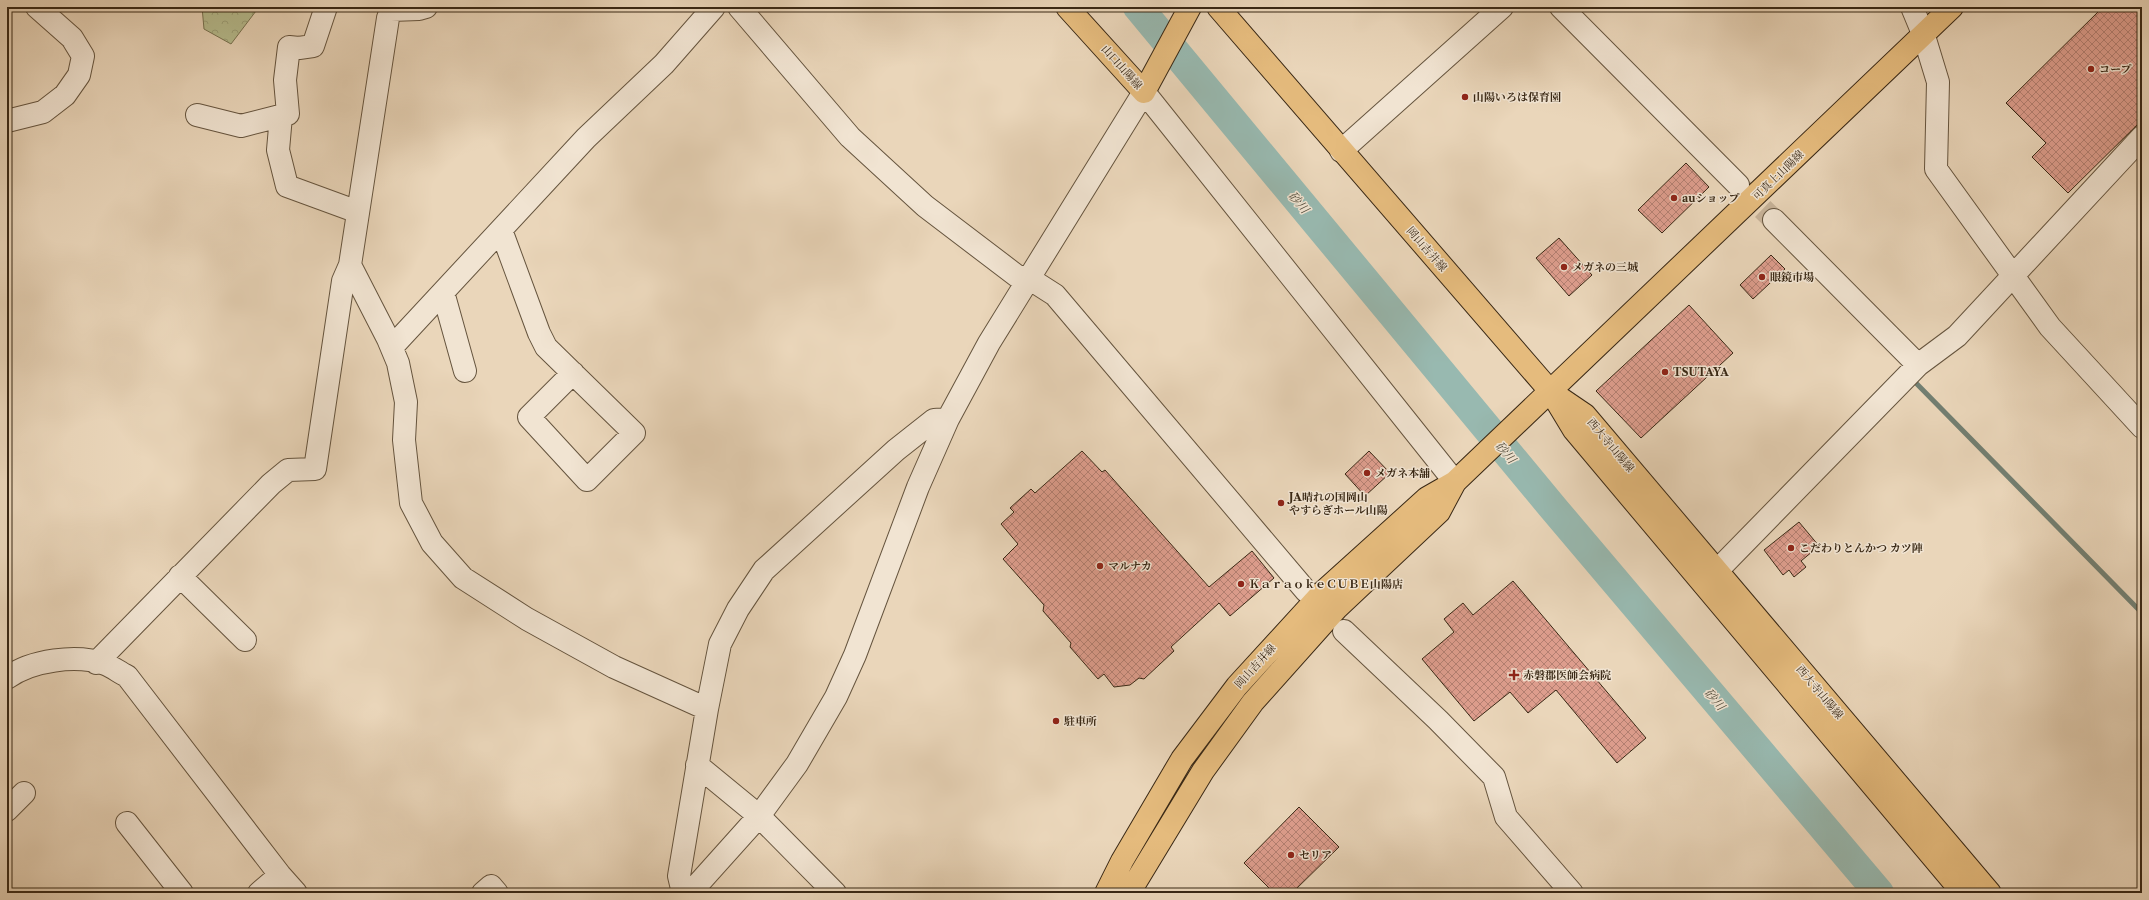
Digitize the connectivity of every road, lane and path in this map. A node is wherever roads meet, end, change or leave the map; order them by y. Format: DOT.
graph roads {
  1 [pos="37,7"];
  2 [pos="326,7"];
  3 [pos="426,7"];
  4 [pos="714,7"];
  5 [pos="739,7"];
  6 [pos="1067,7"];
  7 [pos="1218,7"];
  8 [pos="1502,7"];
  9 [pos="1561,7"];
  10 [pos="1912,7"];
  11 [pos="1952,7"];
  12 [pos="387,9"];
  13 [pos="1189,9"];
  14 [pos="1924,36"];
  15 [pos="1148,83"];
  16 [pos="197,115"];
  17 [pos="281,116"];
  18 [pos="7,121"];
  19 [pos="2142,137"];
  20 [pos="1341,151"];
  21 [pos="1738,185"];
  22 [pos="358,212"];
  23 [pos="1774,220"];
  24 [pos="501,230"];
  25 [pos="350,265"];
  26 [pos="2012,276"];
  27 [pos="1030,279"];
  28 [pos="443,292"];
  29 [pos="392,347"];
  30 [pos="1918,365"];
  31 [pos="465,371"];
  32 [pos="573,373"];
  33 [pos="1550,392"];
  34 [pos="948,419"];
  35 [pos="2142,427"];
  36 [pos="1455,482"];
  37 [pos="180,576"];
  38 [pos="1710,577"];
  39 [pos="1306,592"];
  40 [pos="1344,631"];
  41 [pos="245,640"];
  42 [pos="96,663"];
  43 [pos="7,678"];
  44 [pos="707,708"];
  45 [pos="697,765"];
  46 [pos="24,793"];
  47 [pos="7,810"];
  48 [pos="759,816"];
  49 [pos="127,823"];
  50 [pos="280,875"];
  51 [pos="182,893"];
  52 [pos="259,893"];
  53 [pos="296,893"];
  54 [pos="483,893"];
  55 [pos="496,893"];
  56 [pos="683,893"];
  57 [pos="690,893"];
  58 [pos="835,893"];
  59 [pos="1106,893"];
  60 [pos="1129,893"];
  61 [pos="1572,893"];
  62 [pos="1963,893"];
  63 [pos="1990,893"];
  1 -- 18 [label="street"];
  2 -- 17 [label="street"];
  3 -- 12 [label="street"];
  4 -- 24 [label="street"];
  5 -- 27 [label="street"];
  6 -- 15 [label="main road, 山口山陽線"];
  7 -- 20 [label="main road, 岡山吉井線"];
  8 -- 20 [label="street"];
  9 -- 21 [label="street"];
  10 -- 14 [label="street"];
  11 -- 14 [label="main road, 可真上山陽線"];
  12 -- 22 [label="street"];
  13 -- 15 [label="main road, 山口山陽線"];
  14 -- 26 [label="street"];
  14 -- 33 [label="main road, 可真上山陽線"];
  15 -- 27 [label="street"];
  15 -- 36 [label="street"];
  16 -- 17 [label="street"];
  17 -- 22 [label="street"];
  19 -- 26 [label="street"];
  20 -- 33 [label="main road, 岡山吉井線"];
  22 -- 25 [label="street"];
  23 -- 30 [label="street"];
  24 -- 28 [label="street"];
  24 -- 32 [label="street"];
  25 -- 29 [label="street"];
  25 -- 37 [label="street"];
  26 -- 30 [label="street"];
  26 -- 35 [label="street"];
  27 -- 34 [label="street"];
  27 -- 39 [label="street"];
  28 -- 29 [label="street"];
  28 -- 31 [label="street"];
  29 -- 44 [label="street"];
  30 -- 38 [label="street"];
  32 -- 32 [label="street"];
  33 -- 36 [label="main road, 岡山吉井線"];
  33 -- 38 [label="main road, 西大寺山陽線"];
  34 -- 44 [label="street"];
  34 -- 48 [label="street"];
  36 -- 59 [label="main road, 岡山吉井線"];
  36 -- 60 [label="main road, 岡山吉井線"];
  37 -- 41 [label="street"];
  37 -- 42 [label="street"];
  38 -- 62 [label="main road, 西大寺山陽線"];
  38 -- 63 [label="main road, 西大寺山陽線"];
  40 -- 61 [label="street"];
  42 -- 43 [label="street"];
  42 -- 50 [label="street"];
  44 -- 45 [label="street"];
  45 -- 48 [label="street"];
  45 -- 56 [label="street"];
  46 -- 47 [label="street"];
  48 -- 57 [label="street"];
  48 -- 58 [label="street"];
  49 -- 51 [label="street"];
  50 -- 52 [label="street"];
  50 -- 53 [label="street"];
  54 -- 55 [label="street"];
}
